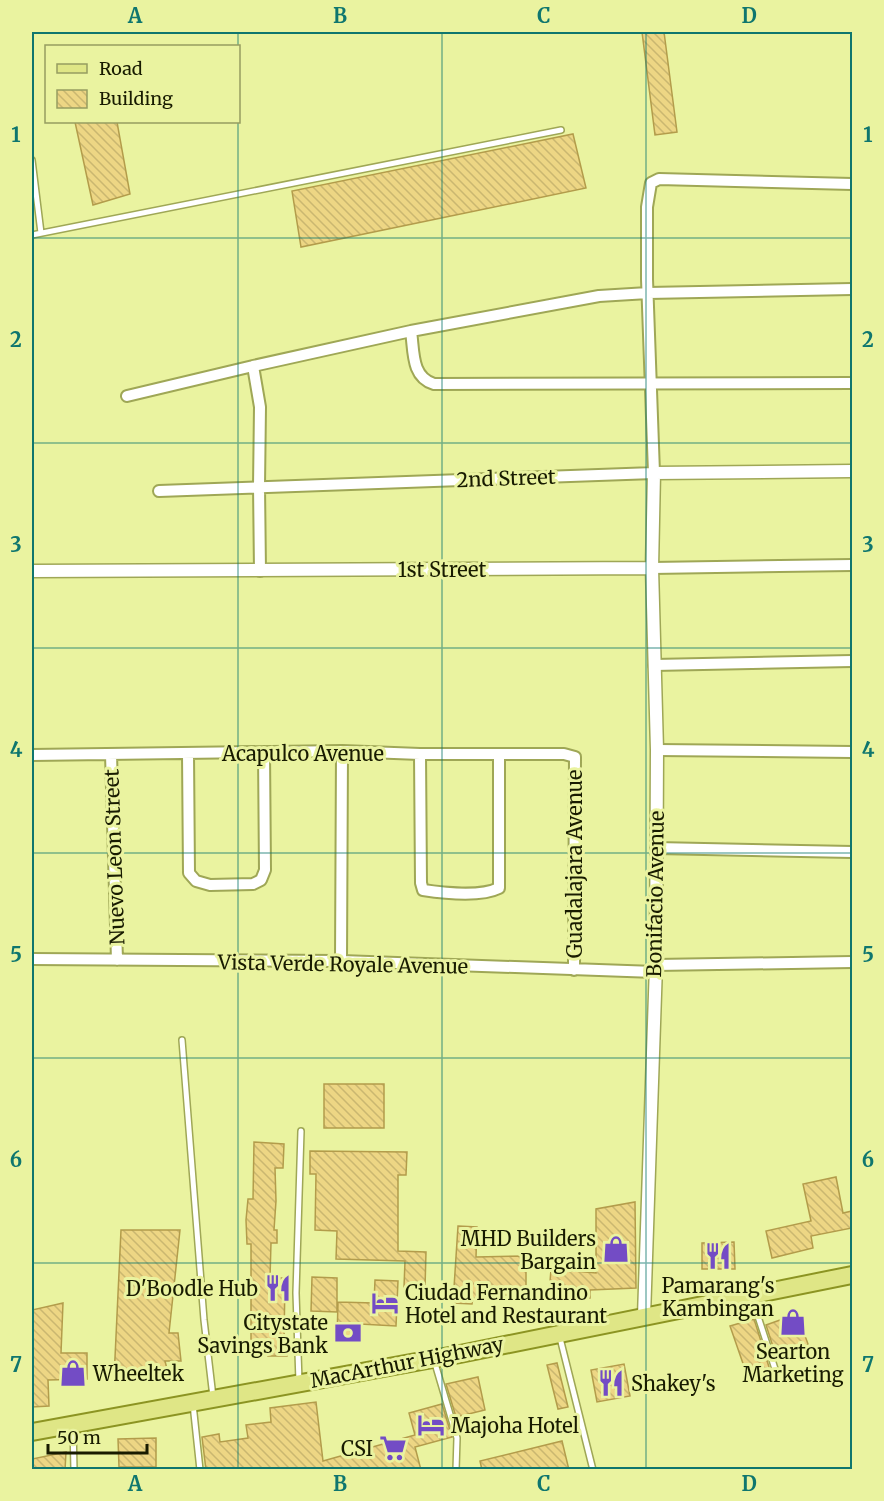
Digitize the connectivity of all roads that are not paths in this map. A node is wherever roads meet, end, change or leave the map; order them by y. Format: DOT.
graph roads {
  1 [pos="561,130"];
  2 [pos="32,160"];
  3 [pos="852,184"];
  4 [pos="41,233"];
  5 [pos="32,235"];
  6 [pos="852,289"];
  7 [pos="648,293"];
  8 [pos="411,331"];
  9 [pos="253,366"];
  10 [pos="650,383"];
  11 [pos="852,383"];
  12 [pos="127,396"];
  13 [pos="852,471"];
  14 [pos="654,473"];
  15 [pos="259,486"];
  16 [pos="159,491"];
  17 [pos="852,565"];
  18 [pos="652,568"];
  19 [pos="32,571"];
  20 [pos="260,571"];
  21 [pos="852,662"];
  22 [pos="654,665"];
  23 [pos="657,750"];
  24 [pos="342,751"];
  25 [pos="264,752"];
  26 [pos="852,752"];
  27 [pos="111,754"];
  28 [pos="188,754"];
  29 [pos="420,754"];
  30 [pos="499,754"];
  31 [pos="32,755"];
  32 [pos="575,757"];
  33 [pos="656,848"];
  34 [pos="852,852"];
  35 [pos="32,959"];
  36 [pos="117,960"];
  37 [pos="341,961"];
  38 [pos="852,962"];
  39 [pos="655,969"];
  40 [pos="574,970"];
  41 [pos="182,1040"];
  42 [pos="301,1131"];
  43 [pos="852,1275"];
  44 [pos="752,1296"];
  45 [pos="644,1316"];
  46 [pos="559,1333"];
  47 [pos="434,1358"];
  48 [pos="776,1372"];
  49 [pos="299,1383"];
  50 [pos="213,1399"];
  51 [pos="193,1403"];
  52 [pos="73,1425"];
  53 [pos="32,1432"];
  54 [pos="74,1470"];
  55 [pos="200,1470"];
  56 [pos="456,1470"];
  57 [pos="593,1470"];
  1 -- 4 [label="lane"];
  2 -- 4 [label="lane"];
  3 -- 7 [label="street"];
  4 -- 5 [label="lane"];
  6 -- 7 [label="street"];
  7 -- 8 [label="street"];
  7 -- 10 [label="street"];
  8 -- 9 [label="street"];
  8 -- 10 [label="street"];
  9 -- 12 [label="street"];
  9 -- 15 [label="street"];
  10 -- 11 [label="street"];
  10 -- 14 [label="street"];
  13 -- 14 [label="street, 2nd Street"];
  14 -- 15 [label="street, 2nd Street"];
  14 -- 18 [label="street, Bonifacio Avenue"];
  15 -- 16 [label="street, 2nd Street"];
  15 -- 20 [label="street"];
  17 -- 18 [label="street, 1st Street"];
  18 -- 20 [label="street, 1st Street"];
  18 -- 22 [label="street, Bonifacio Avenue"];
  19 -- 20 [label="street, 1st Street"];
  21 -- 22 [label="street"];
  22 -- 23 [label="street, Bonifacio Avenue"];
  23 -- 26 [label="street"];
  23 -- 33 [label="street, Bonifacio Avenue"];
  24 -- 25 [label="street, Acapulco Avenue"];
  24 -- 29 [label="street, Acapulco Avenue"];
  24 -- 37 [label="street"];
  25 -- 28 [label="street, Acapulco Avenue"];
  25 -- 28 [label="street"];
  27 -- 28 [label="street, Acapulco Avenue"];
  27 -- 31 [label="street, Acapulco Avenue"];
  27 -- 36 [label="street, Nuevo Leon Street"];
  29 -- 30 [label="street, Acapulco Avenue"];
  29 -- 30 [label="street"];
  30 -- 32 [label="street, Acapulco Avenue"];
  32 -- 40 [label="street, Guadalajara Avenue"];
  33 -- 34 [label="street"];
  33 -- 39 [label="street, Bonifacio Avenue"];
  35 -- 36 [label="street, Vista Verde Royale Avenue"];
  36 -- 37 [label="street, Vista Verde Royale Avenue"];
  37 -- 40 [label="street, Vista Verde Royale Avenue"];
  38 -- 39 [label="street, Vista Verde Royale Avenue"];
  39 -- 40 [label="street, Vista Verde Royale Avenue"];
  39 -- 45 [label="street, Bonifacio Avenue"];
  41 -- 50 [label="lane"];
  42 -- 49 [label="lane"];
  43 -- 44 [label="main road, MacArthur Highway"];
  44 -- 45 [label="main road, MacArthur Highway"];
  44 -- 48 [label="lane"];
  45 -- 46 [label="main road, MacArthur Highway"];
  46 -- 47 [label="main road, MacArthur Highway"];
  46 -- 57 [label="lane"];
  47 -- 49 [label="main road, MacArthur Highway"];
  47 -- 56 [label="lane"];
  49 -- 50 [label="main road, MacArthur Highway"];
  50 -- 51 [label="main road, MacArthur Highway"];
  51 -- 52 [label="main road, MacArthur Highway"];
  51 -- 55 [label="lane"];
  52 -- 53 [label="main road, MacArthur Highway"];
  52 -- 54 [label="lane"];
}
